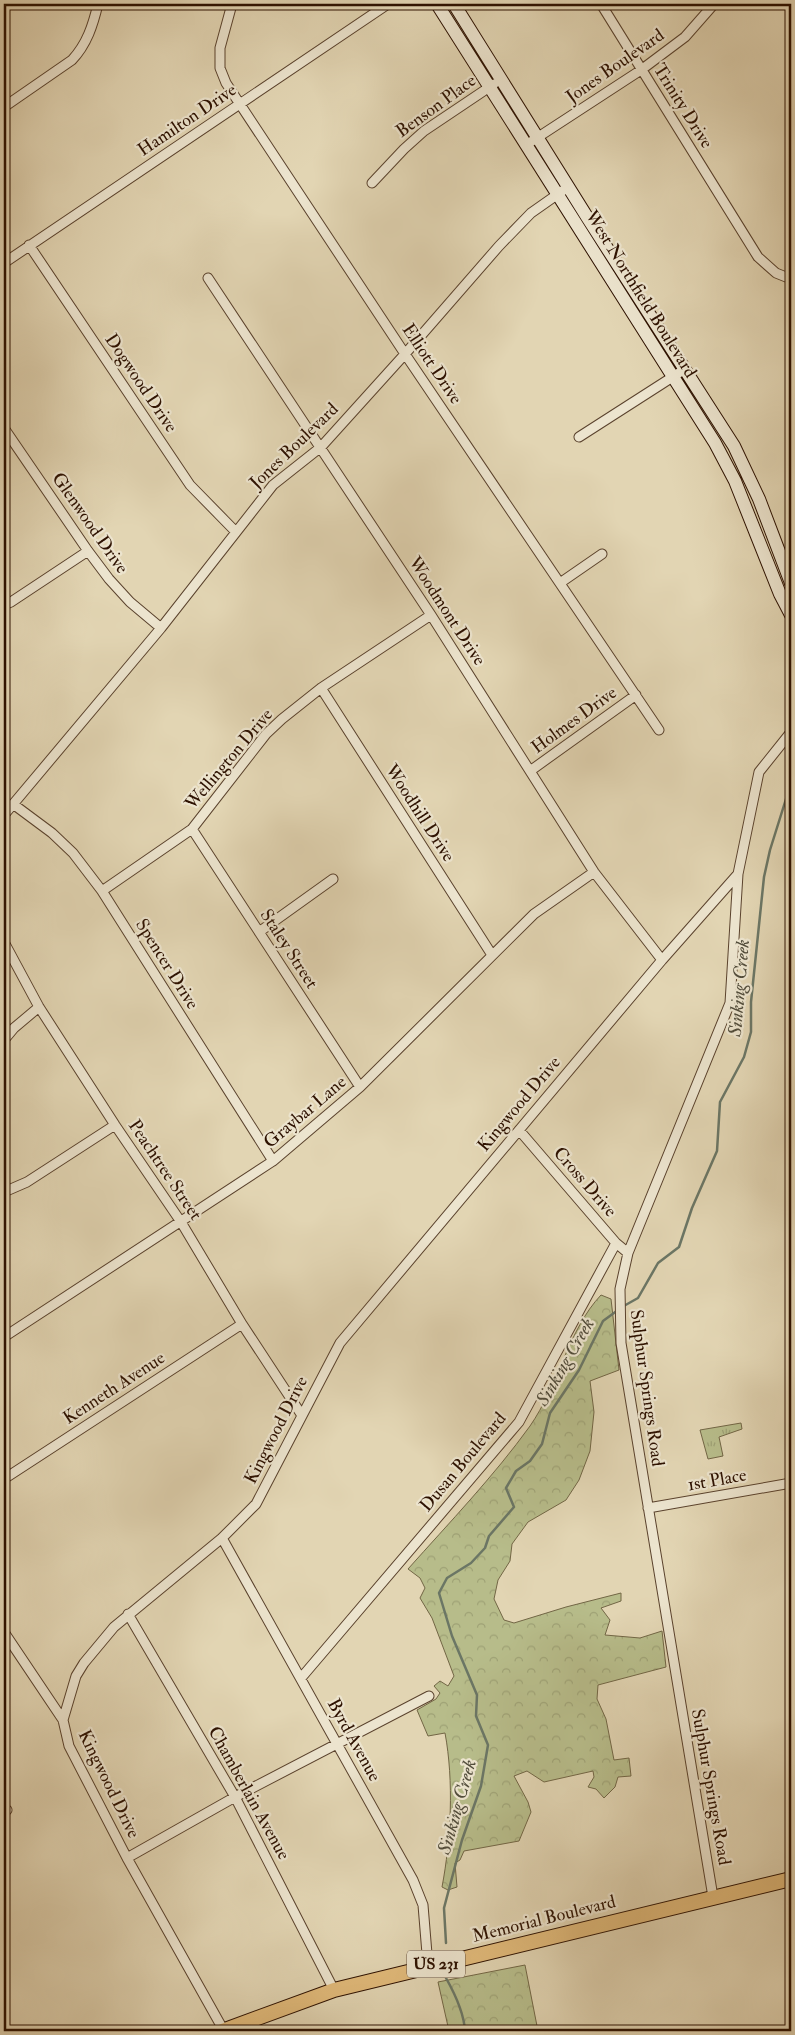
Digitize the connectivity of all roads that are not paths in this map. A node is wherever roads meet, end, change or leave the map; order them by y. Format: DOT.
graph roads {
  1 [pos="98,4"];
  2 [pos="232,4"];
  3 [pos="388,4"];
  4 [pos="437,4"];
  5 [pos="454,4"];
  6 [pos="601,4"];
  7 [pos="714,4"];
  8 [pos="641,70"];
  9 [pos="500,79"];
  10 [pos="489,87"];
  11 [pos="240,103"];
  12 [pos="4,107"];
  13 [pos="538,138"];
  14 [pos="526,145"];
  15 [pos="372,183"];
  16 [pos="568,187"];
  17 [pos="557,194"];
  18 [pos="29,245"];
  19 [pos="4,263"];
  20 [pos="208,278"];
  21 [pos="791,279"];
  22 [pos="405,354"];
  23 [pos="685,369"];
  24 [pos="673,377"];
  25 [pos="4,428"];
  26 [pos="579,436"];
  27 [pos="321,447"];
  28 [pos="236,532"];
  29 [pos="88,551"];
  30 [pos="602,554"];
  31 [pos="560,583"];
  32 [pos="791,583"];
  33 [pos="4,605"];
  34 [pos="432,615"];
  35 [pos="791,615"];
  36 [pos="161,628"];
  37 [pos="321,688"];
  38 [pos="636,695"];
  39 [pos="659,730"];
  40 [pos="791,732"];
  41 [pos="530,771"];
  42 [pos="13,804"];
  43 [pos="4,814"];
  44 [pos="192,829"];
  45 [pos="594,872"];
  46 [pos="738,874"];
  47 [pos="334,879"];
  48 [pos="102,891"];
  49 [pos="259,932"];
  50 [pos="4,942"];
  51 [pos="492,955"];
  52 [pos="662,960"];
  53 [pos="39,1006"];
  54 [pos="4,1040"];
  55 [pos="360,1087"];
  56 [pos="115,1125"];
  57 [pos="519,1130"];
  58 [pos="273,1161"];
  59 [pos="4,1192"];
  60 [pos="181,1222"];
  61 [pos="616,1243"];
  62 [pos="628,1253"];
  63 [pos="242,1324"];
  64 [pos="4,1337"];
  65 [pos="301,1414"];
  66 [pos="4,1478"];
  67 [pos="791,1483"];
  68 [pos="648,1508"];
  69 [pos="222,1538"];
  70 [pos="128,1614"];
  71 [pos="4,1632"];
  72 [pos="301,1678"];
  73 [pos="429,1696"];
  74 [pos="63,1720"];
  75 [pos="338,1745"];
  76 [pos="235,1797"];
  77 [pos="127,1858"];
  78 [pos="791,1879"];
  79 [pos="713,1897"];
  80 [pos="428,1966"];
  81 [pos="334,1990"];
  82 [pos="223,2031"];
  1 -- 12 [label="street"];
  2 -- 11 [label="street, Elliott Drive"];
  3 -- 11 [label="street, Hamilton Drive"];
  4 -- 10 [label="main road, West Northfield Boulevard"];
  5 -- 9 [label="main road, West Northfield Boulevard"];
  6 -- 8 [label="street, Trinity Drive"];
  7 -- 8 [label="street, Jones Boulevard"];
  8 -- 13 [label="street, Jones Boulevard"];
  8 -- 21 [label="street, Trinity Drive"];
  9 -- 10 [label="street, Benson Place"];
  9 -- 13 [label="main road, West Northfield Boulevard"];
  10 -- 14 [label="main road, West Northfield Boulevard"];
  10 -- 15 [label="street, Benson Place"];
  11 -- 18 [label="street, Hamilton Drive"];
  11 -- 22 [label="street, Elliott Drive"];
  13 -- 14 [label="street, Jones Boulevard"];
  13 -- 16 [label="main road, West Northfield Boulevard"];
  14 -- 17 [label="main road, West Northfield Boulevard"];
  16 -- 17 [label="street, Jones Boulevard"];
  16 -- 23 [label="main road, West Northfield Boulevard"];
  17 -- 22 [label="street, Jones Boulevard"];
  17 -- 24 [label="main road, West Northfield Boulevard"];
  18 -- 19 [label="street, Hamilton Drive"];
  18 -- 28 [label="street, Dogwood Drive"];
  20 -- 27 [label="street, Woodmont Drive"];
  22 -- 27 [label="street, Jones Boulevard"];
  22 -- 31 [label="street, Elliott Drive"];
  23 -- 24 [label="street"];
  23 -- 32 [label="main road, West Northfield Boulevard"];
  24 -- 26 [label="street"];
  24 -- 35 [label="main road, West Northfield Boulevard"];
  25 -- 29 [label="street, Glenwood Drive"];
  27 -- 28 [label="street, Jones Boulevard"];
  27 -- 34 [label="street, Woodmont Drive"];
  28 -- 36 [label="street, Jones Boulevard"];
  29 -- 33 [label="street"];
  29 -- 36 [label="street, Glenwood Drive"];
  30 -- 31 [label="street"];
  31 -- 38 [label="street, Elliott Drive"];
  34 -- 37 [label="street, Wellington Drive"];
  34 -- 41 [label="street, Woodmont Drive"];
  36 -- 42 [label="street, Jones Boulevard"];
  37 -- 44 [label="street, Wellington Drive"];
  37 -- 51 [label="street, Woodhill Drive"];
  38 -- 39 [label="street, Elliott Drive"];
  38 -- 41 [label="street, Holmes Drive"];
  40 -- 46 [label="street, Sulphur Springs Road"];
  41 -- 45 [label="street, Woodmont Drive"];
  42 -- 43 [label="street, Jones Boulevard"];
  42 -- 48 [label="street, Spencer Drive"];
  44 -- 48 [label="street, Wellington Drive"];
  44 -- 49 [label="street, Staley Street"];
  45 -- 51 [label="street, Graybar Lane"];
  45 -- 52 [label="street, Woodmont Drive"];
  46 -- 52 [label="street, Kingwood Drive"];
  46 -- 62 [label="street, Sulphur Springs Road"];
  47 -- 49 [label="street"];
  48 -- 58 [label="street, Spencer Drive"];
  49 -- 55 [label="street, Staley Street"];
  50 -- 53 [label="street, Peachtree Street"];
  51 -- 55 [label="street, Graybar Lane"];
  52 -- 57 [label="street, Kingwood Drive"];
  53 -- 54 [label="street"];
  53 -- 56 [label="street, Peachtree Street"];
  55 -- 58 [label="street, Graybar Lane"];
  56 -- 59 [label="street"];
  56 -- 60 [label="street, Peachtree Street"];
  57 -- 61 [label="street, Cross Drive"];
  57 -- 65 [label="street, Kingwood Drive"];
  58 -- 60 [label="street, Graybar Lane"];
  60 -- 63 [label="street, Peachtree Street"];
  60 -- 64 [label="street, Graybar Lane"];
  61 -- 62 [label="street, Cross Drive"];
  61 -- 72 [label="street, Dusan Boulevard"];
  62 -- 68 [label="street, Sulphur Springs Road"];
  63 -- 65 [label="street, Peachtree Street"];
  63 -- 66 [label="street, Kenneth Avenue"];
  65 -- 69 [label="street, Kingwood Drive"];
  67 -- 68 [label="street, 1st Place"];
  68 -- 79 [label="street, Sulphur Springs Road"];
  69 -- 70 [label="street, Kingwood Drive"];
  69 -- 72 [label="street, Byrd Avenue"];
  70 -- 74 [label="street, Kingwood Drive"];
  70 -- 76 [label="street, Chamberlain Avenue"];
  71 -- 74 [label="street"];
  72 -- 75 [label="street, Byrd Avenue"];
  73 -- 75 [label="street"];
  74 -- 77 [label="street, Kingwood Drive"];
  75 -- 76 [label="street"];
  75 -- 80 [label="street, Byrd Avenue"];
  76 -- 77 [label="street"];
  76 -- 81 [label="street, Chamberlain Avenue"];
  77 -- 82 [label="street, Kingwood Drive"];
  78 -- 79 [label="main road, Memorial Boulevard / US 231"];
  79 -- 80 [label="main road, Memorial Boulevard / US 231"];
  80 -- 81 [label="main road, Memorial Boulevard / US 231"];
  81 -- 82 [label="main road, Memorial Boulevard / US 231"];
}
